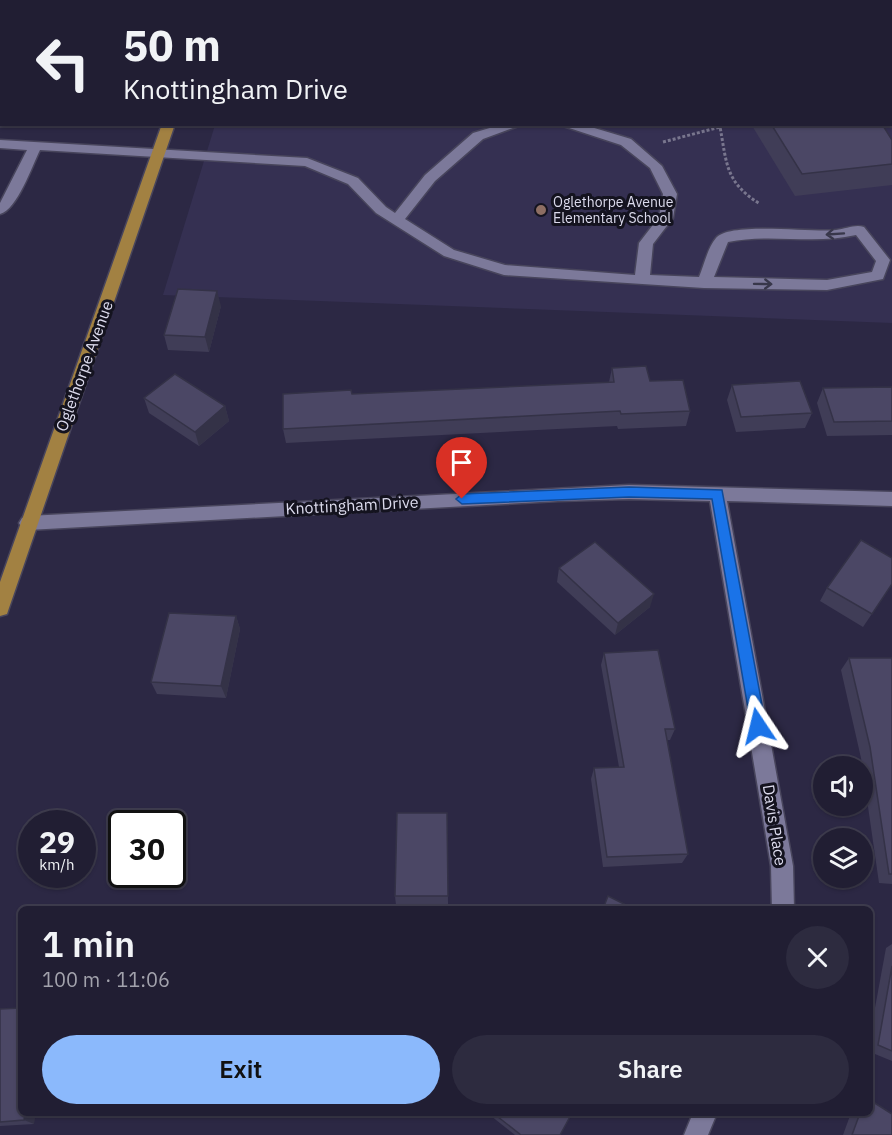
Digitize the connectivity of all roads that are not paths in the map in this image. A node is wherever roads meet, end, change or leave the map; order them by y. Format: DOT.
graph roads {
  1 [pos="168,126"];
  2 [pos="511,126"];
  3 [pos="571,126"];
  4 [pos="0,144"];
  5 [pos="34,147"];
  6 [pos="159,152"];
  7 [pos="0,210"];
  8 [pos="397,220"];
  9 [pos="642,280"];
  10 [pos="704,283"];
  11 [pos="717,494"];
  12 [pos="892,499"];
  13 [pos="28,523"];
  14 [pos="0,608"];
  15 [pos="783,906"];
  16 [pos="704,1116"];
  17 [pos="696,1135"];
  1 -- 6 [label="main road, Oglethorpe Avenue"];
  2 -- 8 [label="street"];
  3 -- 9 [label="street"];
  4 -- 5 [label="street"];
  5 -- 6 [label="street"];
  5 -- 7 [label="street"];
  6 -- 8 [label="street"];
  6 -- 13 [label="main road, Oglethorpe Avenue"];
  8 -- 9 [label="street"];
  9 -- 10 [label="street"];
  10 -- 10 [label="street, one-way"];
  11 -- 12 [label="street, Knottingham Drive"];
  11 -- 13 [label="street, Knottingham Drive"];
  11 -- 15 [label="street, Davis Place"];
  13 -- 14 [label="main road, Oglethorpe Avenue"];
  16 -- 17 [label="street"];
}
